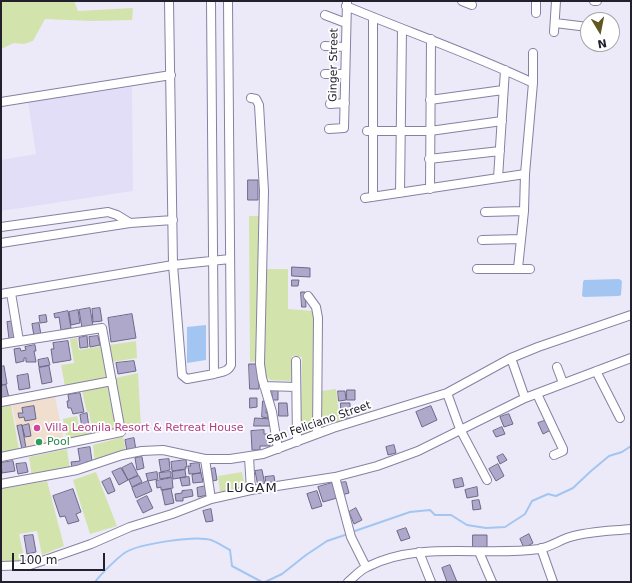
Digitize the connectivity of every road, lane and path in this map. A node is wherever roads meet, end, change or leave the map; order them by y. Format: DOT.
graph roads {
  1 [pos="169,1"];
  2 [pos="211,1"];
  3 [pos="228,1"];
  4 [pos="462,1"];
  5 [pos="556,1"];
  6 [pos="594,1"];
  7 [pos="534,2"];
  8 [pos="597,2"];
  9 [pos="346,3"];
  10 [pos="472,5"];
  11 [pos="536,13"];
  12 [pos="325,15"];
  13 [pos="373,17"];
  14 [pos="346,23"];
  15 [pos="555,23"];
  16 [pos="580,26"];
  17 [pos="402,29"];
  18 [pos="554,32"];
  19 [pos="431,39"];
  20 [pos="325,46"];
  21 [pos="345,47"];
  22 [pos="534,53"];
  23 [pos="506,70"];
  24 [pos="325,74"];
  25 [pos="345,74"];
  26 [pos="171,76"];
  27 [pos="533,83"];
  28 [pos="503,90"];
  29 [pos="251,98"];
  30 [pos="430,100"];
  31 [pos="1,102"];
  32 [pos="344,103"];
  33 [pos="330,104"];
  34 [pos="502,121"];
  35 [pos="329,129"];
  36 [pos="370,131"];
  37 [pos="430,131"];
  38 [pos="401,132"];
  39 [pos="500,151"];
  40 [pos="429,159"];
  41 [pos="525,174"];
  42 [pos="498,178"];
  43 [pos="430,189"];
  44 [pos="400,193"];
  45 [pos="524,211"];
  46 [pos="485,212"];
  47 [pos="173,220"];
  48 [pos="130,223"];
  49 [pos="1,227"];
  50 [pos="521,239"];
  51 [pos="482,240"];
  52 [pos="1,243"];
  53 [pos="230,259"];
  54 [pos="214,261"];
  55 [pos="173,265"];
  56 [pos="518,268"];
  57 [pos="478,269"];
  58 [pos="530,269"];
  59 [pos="11,293"];
  60 [pos="1,294"];
  61 [pos="308,296"];
  62 [pos="631,315"];
  63 [pos="19,341"];
  64 [pos="1,344"];
  65 [pos="511,358"];
  66 [pos="631,358"];
  67 [pos="296,361"];
  68 [pos="557,367"];
  69 [pos="596,371"];
  70 [pos="214,374"];
  71 [pos="112,381"];
  72 [pos="563,383"];
  73 [pos="264,386"];
  74 [pos="296,387"];
  75 [pos="447,393"];
  76 [pos="538,394"];
  77 [pos="525,398"];
  78 [pos="1,402"];
  79 [pos="620,418"];
  80 [pos="460,429"];
  81 [pos="317,434"];
  82 [pos="298,442"];
  83 [pos="278,449"];
  84 [pos="554,455"];
  85 [pos="1,457"];
  86 [pos="249,457"];
  87 [pos="205,459"];
  88 [pos="335,477"];
  89 [pos="487,480"];
  90 [pos="1,484"];
  91 [pos="252,490"];
  92 [pos="212,499"];
  93 [pos="631,529"];
  94 [pos="541,548"];
  95 [pos="419,552"];
  96 [pos="479,552"];
  97 [pos="1,566"];
  98 [pos="366,567"];
  99 [pos="348,582"];
  100 [pos="431,582"];
  101 [pos="492,582"];
  102 [pos="553,582"];
  1 -- 26 [label="street"];
  2 -- 54 [label="street"];
  3 -- 53 [label="street"];
  4 -- 10 [label="street"];
  5 -- 15 [label="street"];
  6 -- 8 [label="street"];
  7 -- 11 [label="street"];
  9 -- 13 [label="street"];
  9 -- 14 [label="street, Ginger Street"];
  12 -- 14 [label="street"];
  13 -- 17 [label="street"];
  13 -- 36 [label="street"];
  14 -- 21 [label="street, Ginger Street"];
  15 -- 16 [label="street"];
  15 -- 18 [label="street"];
  17 -- 19 [label="street"];
  17 -- 38 [label="street"];
  19 -- 23 [label="street"];
  19 -- 30 [label="street"];
  20 -- 21 [label="street"];
  21 -- 25 [label="street, Ginger Street"];
  22 -- 27 [label="street"];
  23 -- 27 [label="street"];
  23 -- 28 [label="street"];
  24 -- 25 [label="street"];
  25 -- 32 [label="street, Ginger Street"];
  26 -- 31 [label="street"];
  26 -- 47 [label="street"];
  27 -- 41 [label="street"];
  28 -- 30 [label="street"];
  28 -- 34 [label="street"];
  29 -- 73 [label="street"];
  30 -- 37 [label="street"];
  32 -- 33 [label="street"];
  32 -- 35 [label="street, Ginger Street"];
  34 -- 37 [label="street"];
  34 -- 39 [label="street"];
  36 -- 38 [label="street"];
  36 -- 44 [label="street"];
  37 -- 38 [label="street"];
  37 -- 40 [label="street"];
  38 -- 44 [label="street"];
  39 -- 40 [label="street"];
  39 -- 42 [label="street"];
  40 -- 43 [label="street"];
  41 -- 42 [label="street"];
  41 -- 45 [label="street"];
  42 -- 43 [label="street"];
  43 -- 44 [label="street"];
  45 -- 46 [label="street"];
  45 -- 50 [label="street"];
  47 -- 48 [label="street"];
  47 -- 55 [label="street"];
  48 -- 49 [label="street"];
  48 -- 52 [label="street"];
  50 -- 51 [label="street"];
  50 -- 56 [label="street"];
  53 -- 54 [label="street"];
  53 -- 70 [label="street"];
  54 -- 55 [label="street"];
  54 -- 70 [label="street"];
  55 -- 59 [label="street"];
  55 -- 70 [label="street"];
  56 -- 57 [label="street"];
  56 -- 58 [label="street"];
  59 -- 60 [label="street"];
  59 -- 63 [label="street"];
  61 -- 81 [label="street"];
  62 -- 65 [label="street, San Feliciano Street"];
  63 -- 64 [label="street"];
  63 -- 71 [label="street"];
  65 -- 75 [label="street, San Feliciano Street"];
  65 -- 77 [label="street"];
  66 -- 69 [label="street"];
  67 -- 74 [label="street"];
  68 -- 72 [label="street"];
  69 -- 72 [label="street"];
  69 -- 79 [label="street"];
  71 -- 78 [label="street"];
  71 -- 85 [label="street"];
  72 -- 76 [label="street"];
  73 -- 74 [label="street"];
  73 -- 83 [label="street"];
  74 -- 82 [label="street"];
  75 -- 80 [label="street"];
  75 -- 81 [label="street, San Feliciano Street"];
  76 -- 77 [label="street"];
  76 -- 84 [label="street"];
  77 -- 80 [label="street"];
  80 -- 88 [label="street"];
  80 -- 89 [label="street"];
  81 -- 82 [label="street, San Feliciano Street"];
  82 -- 83 [label="street, San Feliciano Street"];
  83 -- 86 [label="street, San Feliciano Street"];
  86 -- 87 [label="street, San Feliciano Street"];
  86 -- 91 [label="street"];
  87 -- 90 [label="street, San Feliciano Street"];
  87 -- 92 [label="street"];
  88 -- 91 [label="street"];
  88 -- 98 [label="street"];
  91 -- 92 [label="street"];
  92 -- 97 [label="street"];
  93 -- 94 [label="street"];
  94 -- 96 [label="street"];
  94 -- 102 [label="street"];
  95 -- 96 [label="street"];
  95 -- 98 [label="street"];
  95 -- 100 [label="street"];
  96 -- 101 [label="street"];
  98 -- 99 [label="street"];
}
